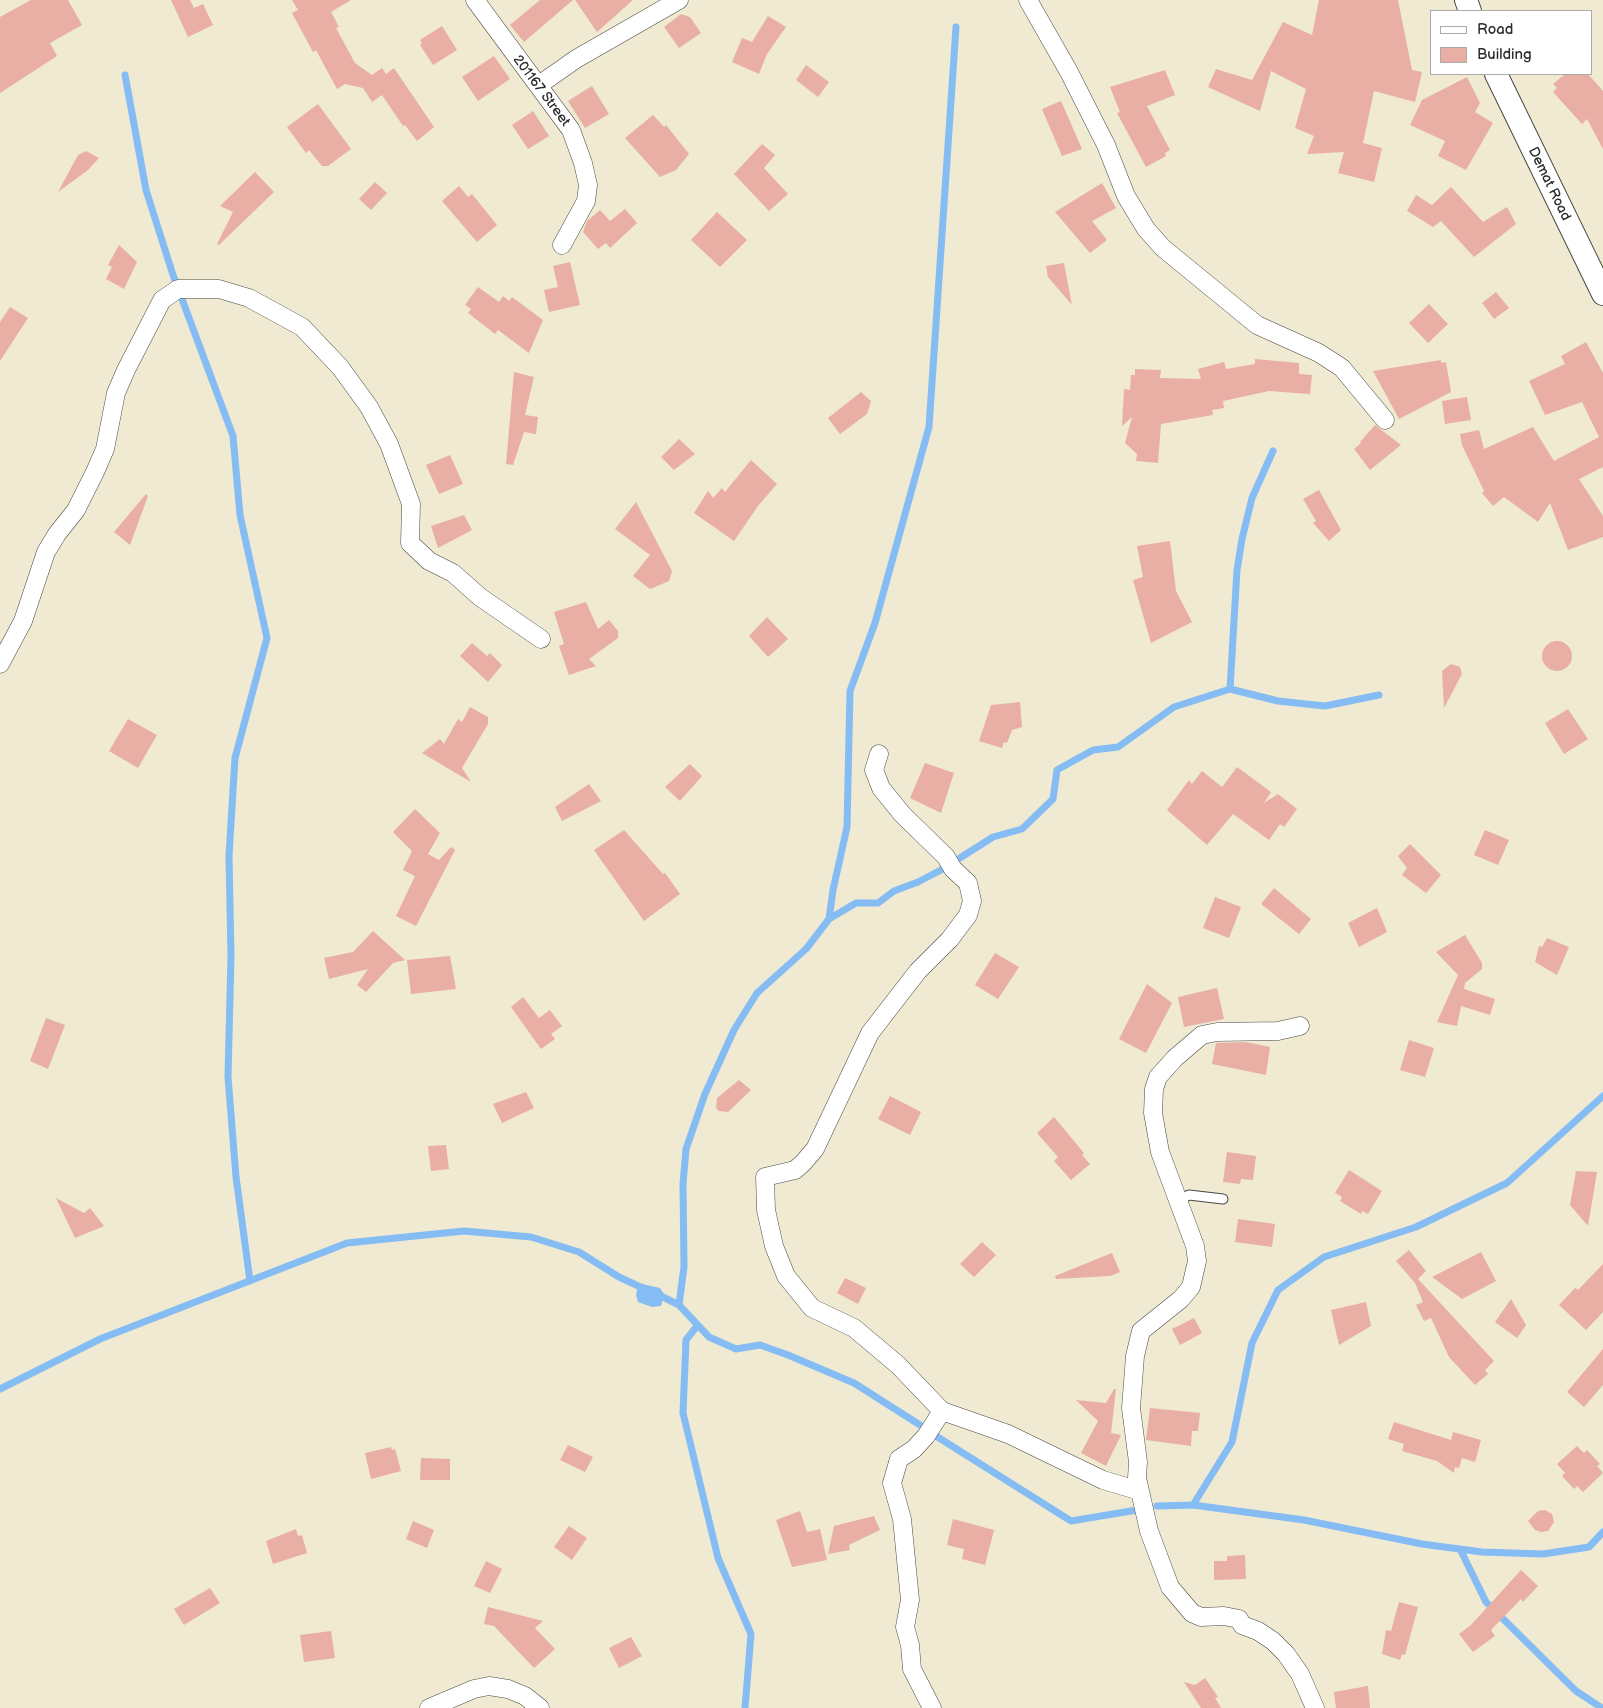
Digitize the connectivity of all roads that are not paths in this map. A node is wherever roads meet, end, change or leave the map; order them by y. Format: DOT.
graph roads {
  1 [pos="475,0"];
  2 [pos="679,0"];
  3 [pos="1028,0"];
  4 [pos="1496,75"];
  5 [pos="539,85"];
  6 [pos="562,245"];
  7 [pos="1603,294"];
  8 [pos="1385,420"];
  9 [pos="541,639"];
  10 [pos="0,664"];
  11 [pos="879,754"];
  12 [pos="1300,1026"];
  13 [pos="1223,1199"];
  14 [pos="1177,1201"];
  15 [pos="942,1411"];
  16 [pos="1140,1491"];
  17 [pos="429,1708"];
  18 [pos="540,1708"];
  19 [pos="932,1708"];
  20 [pos="1315,1708"];
  1 -- 5 [label="street, 201167 Street"];
  2 -- 5 [label="street"];
  3 -- 8 [label="street"];
  4 -- 7 [label="street, Demat Road"];
  5 -- 6 [label="street, 201167 Street"];
  9 -- 10 [label="street"];
  11 -- 15 [label="street"];
  12 -- 14 [label="street"];
  13 -- 14 [label="lane"];
  14 -- 16 [label="street"];
  15 -- 16 [label="street"];
  15 -- 19 [label="street"];
  16 -- 20 [label="street"];
  17 -- 18 [label="street"];
}
